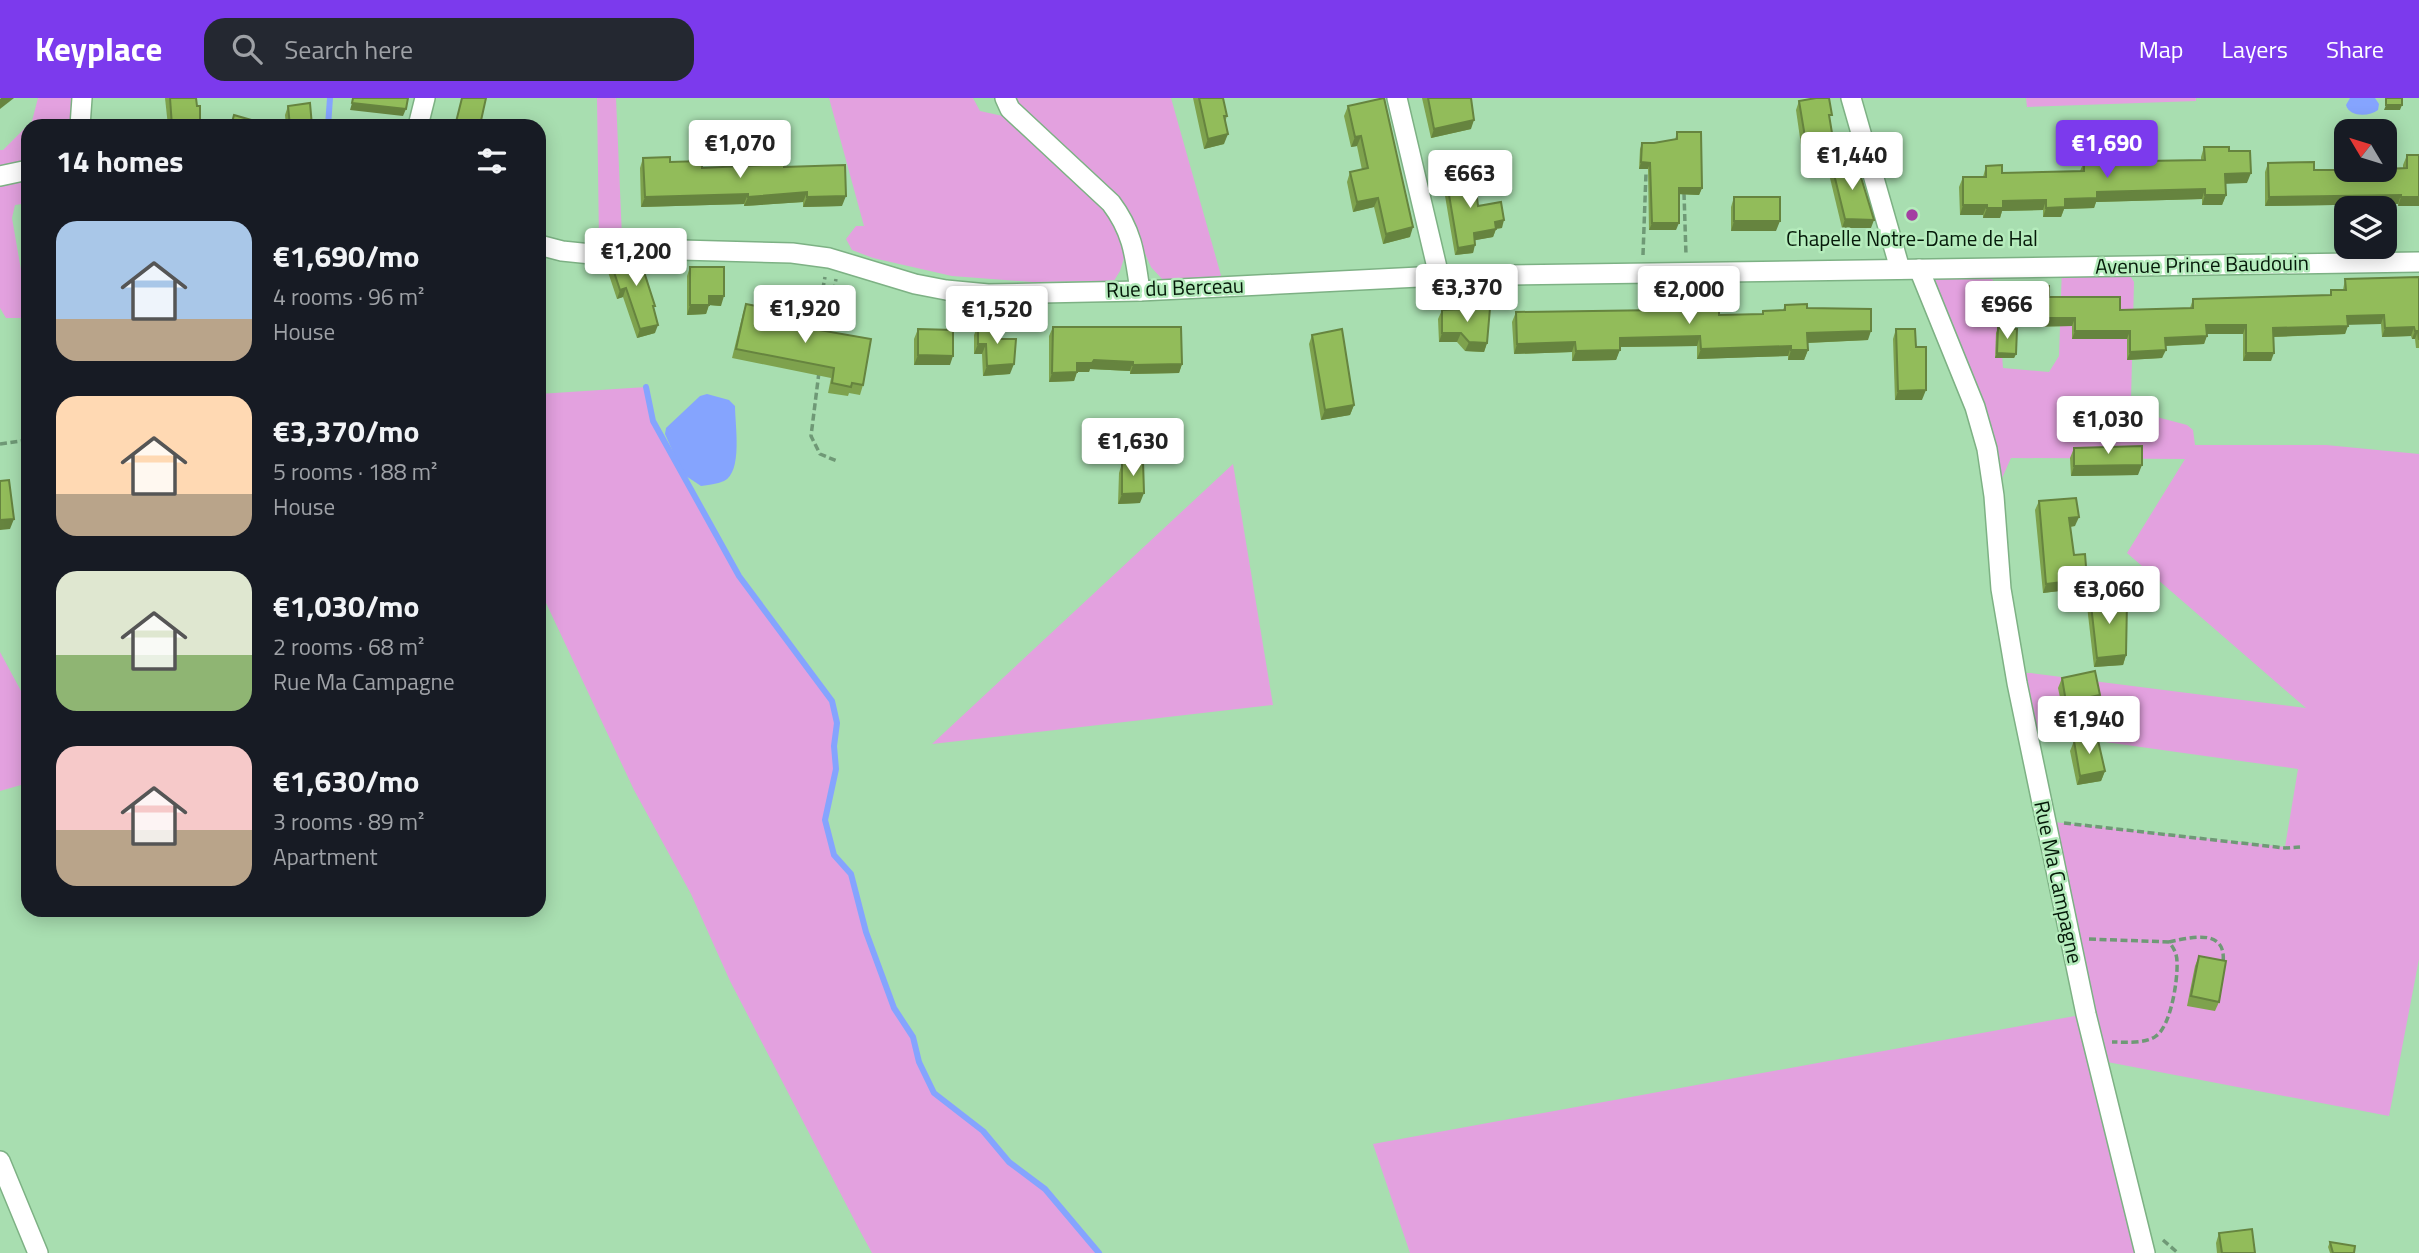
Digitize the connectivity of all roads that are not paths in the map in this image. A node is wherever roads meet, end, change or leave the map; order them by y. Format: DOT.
graph roads {
  1 [pos="82,98"];
  2 [pos="425,98"];
  3 [pos="1005,98"];
  4 [pos="1397,98"];
  5 [pos="1851,98"];
  6 [pos="80,119"];
  7 [pos="420,119"];
  8 [pos="21,172"];
  9 [pos="0,176"];
  10 [pos="546,247"];
  11 [pos="2419,262"];
  12 [pos="1910,269"];
  13 [pos="1439,276"];
  14 [pos="1140,290"];
  15 [pos="0,1161"];
  16 [pos="38,1253"];
  17 [pos="2145,1253"];
  1 -- 6 [label="street"];
  2 -- 7 [label="street"];
  3 -- 14 [label="street"];
  4 -- 13 [label="street"];
  5 -- 12 [label="street, Rue Ma Campagne"];
  8 -- 9 [label="street"];
  10 -- 14 [label="street, Rue du Berceau"];
  11 -- 12 [label="street, Avenue Prince Baudouin"];
  12 -- 13 [label="street, Avenue Prince Baudouin"];
  12 -- 17 [label="street, Rue Ma Campagne"];
  13 -- 14 [label="street, Rue du Berceau"];
  15 -- 16 [label="street"];
}
